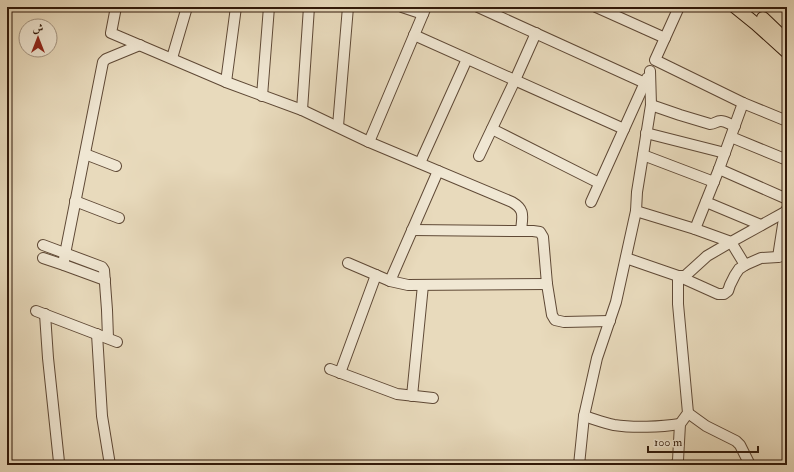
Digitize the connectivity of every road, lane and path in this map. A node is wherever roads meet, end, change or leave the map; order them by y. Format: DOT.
graph roads {
  1 [pos="116,7"];
  2 [pos="236,7"];
  3 [pos="269,7"];
  4 [pos="309,7"];
  5 [pos="348,7"];
  6 [pos="402,7"];
  7 [pos="478,7"];
  8 [pos="596,7"];
  9 [pos="735,7"];
  10 [pos="749,7"];
  11 [pos="183,8"];
  12 [pos="675,8"];
  13 [pos="424,10"];
  14 [pos="536,33"];
  15 [pos="414,35"];
  16 [pos="665,38"];
  17 [pos="787,41"];
  18 [pos="140,45"];
  19 [pos="787,52"];
  20 [pos="172,58"];
  21 [pos="467,59"];
  22 [pos="655,60"];
  23 [pos="650,71"];
  24 [pos="516,80"];
  25 [pos="226,82"];
  26 [pos="645,83"];
  27 [pos="262,96"];
  28 [pos="743,103"];
  29 [pos="651,105"];
  30 [pos="302,110"];
  31 [pos="787,121"];
  32 [pos="338,126"];
  33 [pos="735,126"];
  34 [pos="492,129"];
  35 [pos="624,129"];
  36 [pos="646,133"];
  37 [pos="731,137"];
  38 [pos="369,142"];
  39 [pos="725,153"];
  40 [pos="84,154"];
  41 [pos="643,155"];
  42 [pos="479,156"];
  43 [pos="787,160"];
  44 [pos="420,164"];
  45 [pos="116,166"];
  46 [pos="719,169"];
  47 [pos="438,171"];
  48 [pos="600,182"];
  49 [pos="714,182"];
  50 [pos="787,200"];
  51 [pos="76,201"];
  52 [pos="591,202"];
  53 [pos="706,202"];
  54 [pos="636,211"];
  55 [pos="786,211"];
  56 [pos="119,218"];
  57 [pos="761,225"];
  58 [pos="696,229"];
  59 [pos="412,230"];
  60 [pos="521,231"];
  61 [pos="730,242"];
  62 [pos="43,245"];
  63 [pos="66,253"];
  64 [pos="783,256"];
  65 [pos="43,258"];
  66 [pos="626,258"];
  67 [pos="348,262"];
  68 [pos="64,265"];
  69 [pos="745,265"];
  70 [pos="376,275"];
  71 [pos="678,276"];
  72 [pos="105,280"];
  73 [pos="390,281"];
  74 [pos="547,284"];
  75 [pos="423,285"];
  76 [pos="610,321"];
  77 [pos="97,334"];
  78 [pos="108,338"];
  79 [pos="117,342"];
  80 [pos="330,369"];
  81 [pos="340,373"];
  82 [pos="412,396"];
  83 [pos="433,398"];
  84 [pos="688,413"];
  85 [pos="584,416"];
  86 [pos="680,424"];
  87 [pos="60,465"];
  88 [pos="110,465"];
  89 [pos="579,465"];
  90 [pos="676,465"];
  91 [pos="750,465"];
  1 -- 18 [label="street"];
  2 -- 25 [label="street"];
  3 -- 27 [label="street"];
  4 -- 30 [label="street"];
  5 -- 32 [label="street"];
  6 -- 13 [label="street"];
  7 -- 14 [label="street"];
  8 -- 16 [label="street"];
  9 -- 19 [label="main road"];
  10 -- 17 [label="main road"];
  11 -- 20 [label="street"];
  12 -- 16 [label="street"];
  13 -- 15 [label="street"];
  14 -- 24 [label="street"];
  14 -- 26 [label="street"];
  15 -- 21 [label="street"];
  15 -- 38 [label="street"];
  16 -- 22 [label="street"];
  18 -- 20 [label="street"];
  18 -- 40 [label="street"];
  20 -- 25 [label="street"];
  21 -- 24 [label="street"];
  21 -- 44 [label="street"];
  22 -- 23 [label="street"];
  22 -- 28 [label="street"];
  23 -- 26 [label="street"];
  23 -- 29 [label="street"];
  24 -- 34 [label="street"];
  24 -- 35 [label="street"];
  25 -- 27 [label="street"];
  26 -- 35 [label="street"];
  27 -- 30 [label="street"];
  28 -- 31 [label="street"];
  28 -- 33 [label="street"];
  29 -- 33 [label="street"];
  29 -- 36 [label="street"];
  30 -- 32 [label="street"];
  32 -- 38 [label="street"];
  33 -- 37 [label="street"];
  34 -- 42 [label="street"];
  34 -- 48 [label="street"];
  35 -- 48 [label="street"];
  36 -- 39 [label="street"];
  36 -- 41 [label="street"];
  37 -- 39 [label="street"];
  37 -- 43 [label="street"];
  38 -- 44 [label="street"];
  39 -- 46 [label="street"];
  40 -- 45 [label="street"];
  40 -- 51 [label="street"];
  41 -- 49 [label="street"];
  41 -- 54 [label="street"];
  44 -- 47 [label="street"];
  46 -- 49 [label="street"];
  46 -- 50 [label="street"];
  47 -- 59 [label="street"];
  47 -- 60 [label="street"];
  48 -- 52 [label="street"];
  49 -- 53 [label="street"];
  51 -- 56 [label="street"];
  51 -- 63 [label="street"];
  53 -- 57 [label="street"];
  53 -- 58 [label="street"];
  54 -- 58 [label="street"];
  54 -- 66 [label="street"];
  55 -- 57 [label="street"];
  55 -- 64 [label="street"];
  57 -- 61 [label="street"];
  58 -- 61 [label="street"];
  59 -- 60 [label="street"];
  59 -- 73 [label="street"];
  60 -- 74 [label="street"];
  61 -- 69 [label="street"];
  61 -- 71 [label="street"];
  62 -- 63 [label="street"];
  63 -- 68 [label="street"];
  63 -- 72 [label="street"];
  64 -- 69 [label="street"];
  65 -- 68 [label="street"];
  66 -- 71 [label="street"];
  66 -- 76 [label="street"];
  67 -- 70 [label="street"];
  68 -- 72 [label="street"];
  69 -- 71 [label="street"];
  70 -- 73 [label="street"];
  70 -- 81 [label="street"];
  71 -- 84 [label="street"];
  72 -- 78 [label="street"];
  73 -- 75 [label="street"];
  74 -- 75 [label="street"];
  74 -- 76 [label="street"];
  75 -- 82 [label="street"];
  76 -- 85 [label="street"];
  77 -- 78 [label="street"];
  77 -- 87 [label="street"];
  77 -- 88 [label="street"];
  78 -- 79 [label="street"];
  80 -- 81 [label="street"];
  81 -- 82 [label="street"];
  82 -- 83 [label="street"];
  84 -- 86 [label="street"];
  84 -- 91 [label="street"];
  85 -- 86 [label="street"];
  85 -- 89 [label="street"];
  86 -- 90 [label="street"];
}
